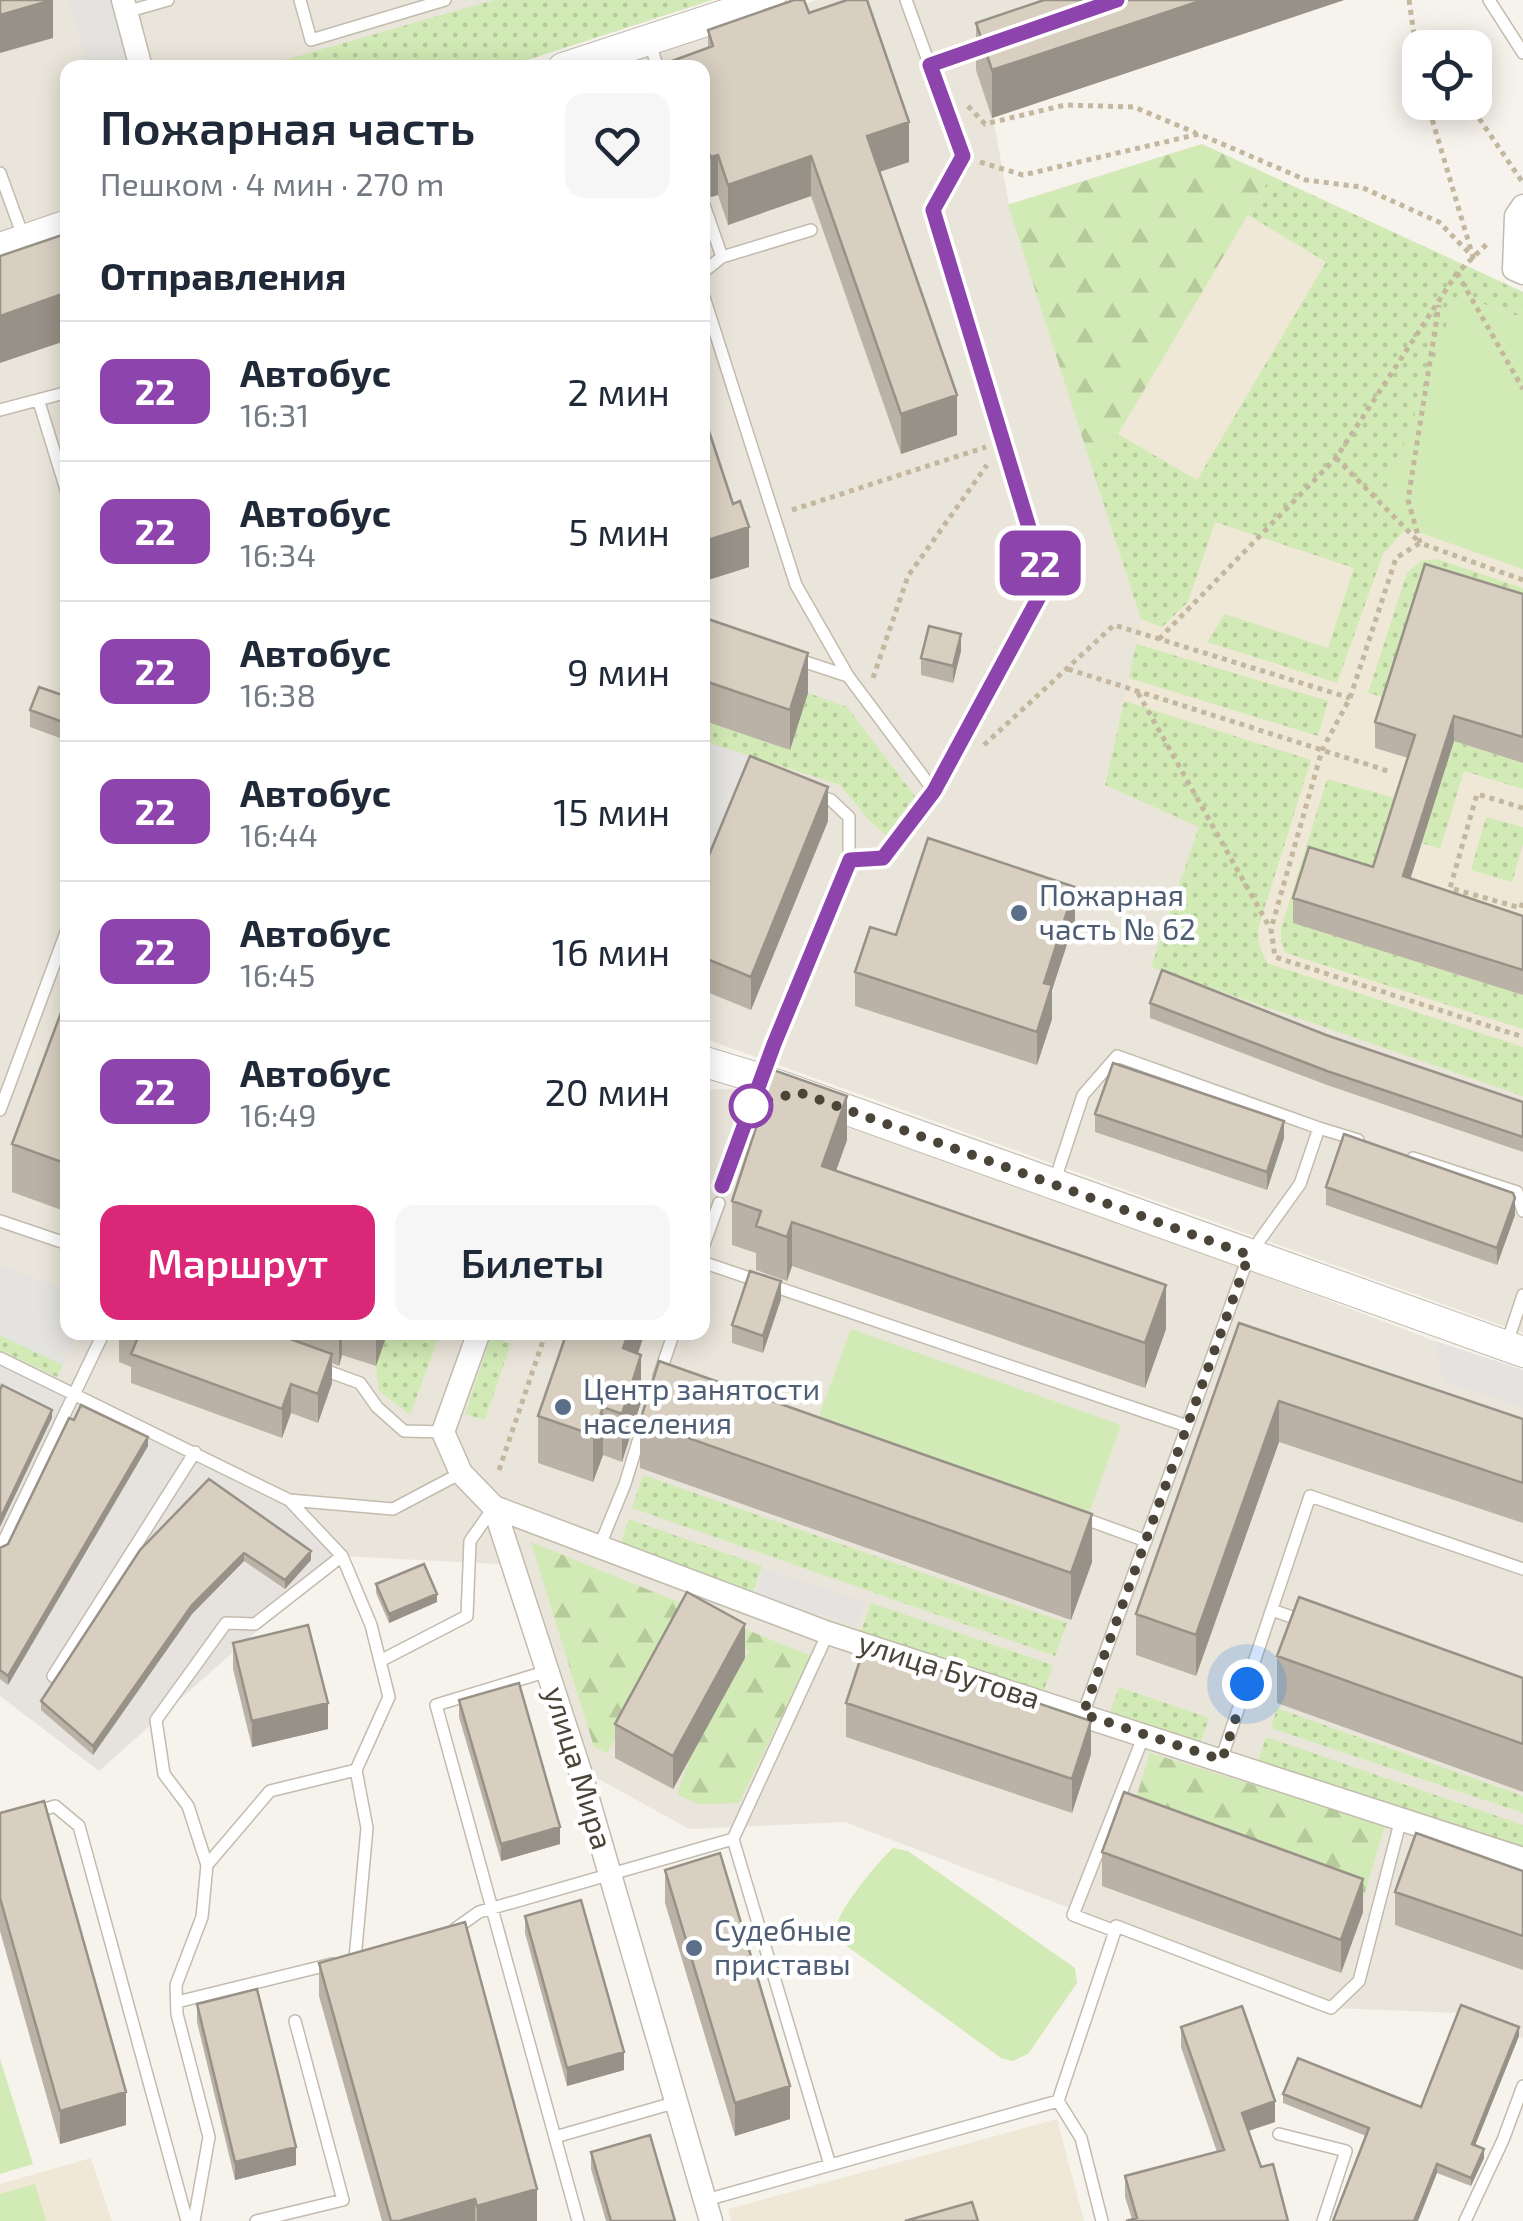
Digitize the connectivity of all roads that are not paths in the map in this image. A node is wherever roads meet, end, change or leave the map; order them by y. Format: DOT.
graph roads {
  1 [pos="168,0"];
  2 [pos="300,0"];
  3 [pos="445,0"];
  4 [pos="770,0"];
  5 [pos="906,0"];
  6 [pos="1489,0"];
  7 [pos="124,6"];
  8 [pos="1004,39"];
  9 [pos="1523,53"];
  10 [pos="654,54"];
  11 [pos="139,60"];
  12 [pos="615,60"];
  13 [pos="930,65"];
  14 [pos="0,173"];
  15 [pos="1520,211"];
  16 [pos="710,222"];
  17 [pos="60,228"];
  18 [pos="811,230"];
  19 [pos="12,244"];
  20 [pos="722,257"];
  21 [pos="710,267"];
  22 [pos="1523,273"];
  23 [pos="710,316"];
  24 [pos="60,395"];
  25 [pos="39,402"];
  26 [pos="0,410"];
  27 [pos="60,470"];
  28 [pos="776,652"];
  29 [pos="848,676"];
  30 [pos="800,789"];
  31 [pos="934,791"];
  32 [pos="850,860"];
  33 [pos="60,949"];
  34 [pos="710,1063"];
  35 [pos="761,1079"];
  36 [pos="0,1110"];
  37 [pos="1319,1128"];
  38 [pos="1373,1145"];
  39 [pos="1391,1151"];
  40 [pos="1054,1185"];
  41 [pos="722,1186"];
  42 [pos="718,1202"];
  43 [pos="1523,1211"];
  44 [pos="0,1222"];
  45 [pos="710,1226"];
  46 [pos="60,1241"];
  47 [pos="1249,1255"];
  48 [pos="710,1265"];
  49 [pos="1523,1295"];
  50 [pos="100,1340"];
  51 [pos="475,1340"];
  52 [pos="671,1340"];
  53 [pos="1514,1349"];
  54 [pos="0,1358"];
  55 [pos="306,1364"];
  56 [pos="662,1365"];
  57 [pos="681,1372"];
  58 [pos="657,1382"];
  59 [pos="77,1393"];
  60 [pos="646,1416"];
  61 [pos="1188,1426"];
  62 [pos="443,1432"];
  63 [pos="195,1452"];
  64 [pos="462,1473"];
  65 [pos="289,1500"];
  66 [pos="494,1507"];
  67 [pos="1072,1514"];
  68 [pos="1146,1541"];
  69 [pos="600,1546"];
  70 [pos="0,1549"];
  71 [pos="342,1556"];
  72 [pos="1523,1570"];
  73 [pos="1272,1610"];
  74 [pos="1326,1629"];
  75 [pos="828,1632"];
  76 [pos="380,1660"];
  77 [pos="548,1670"];
  78 [pos="53,1676"];
  79 [pos="1083,1714"];
  80 [pos="1144,1735"];
  81 [pos="1222,1760"];
  82 [pos="356,1770"];
  83 [pos="18,1818"];
  84 [pos="1401,1819"];
  85 [pos="732,1839"];
  86 [pos="1523,1859"];
  87 [pos="207,1865"];
  88 [pos="610,1875"];
  89 [pos="492,1908"];
  90 [pos="1115,1930"];
  91 [pos="446,1934"];
  92 [pos="373,1954"];
  93 [pos="354,1959"];
  94 [pos="177,2002"];
  95 [pos="295,2021"];
  96 [pos="1523,2086"];
  97 [pos="1058,2100"];
  98 [pos="677,2102"];
  99 [pos="1278,2134"];
  100 [pos="555,2137"];
  101 [pos="830,2166"];
  102 [pos="708,2211"];
  103 [pos="190,2221"];
  104 [pos="256,2221"];
  105 [pos="578,2221"];
  106 [pos="1102,2221"];
  107 [pos="1323,2221"];
  108 [pos="1465,2221"];
  1 -- 7 [label="lane"];
  2 -- 3 [label="lane"];
  4 -- 10 [label="street"];
  5 -- 13 [label="lane"];
  6 -- 9 [label="lane"];
  7 -- 11 [label="street"];
  8 -- 13 [label="lane"];
  10 -- 12 [label="street"];
  13 -- 31 [label="lane"];
  14 -- 19 [label="lane"];
  15 -- 22 [label="street"];
  16 -- 20 [label="lane"];
  17 -- 19 [label="street"];
  18 -- 20 [label="lane"];
  20 -- 21 [label="lane"];
  23 -- 29 [label="lane"];
  24 -- 25 [label="lane"];
  25 -- 26 [label="lane"];
  25 -- 27 [label="lane"];
  28 -- 29 [label="lane"];
  29 -- 31 [label="lane"];
  30 -- 32 [label="lane"];
  31 -- 32 [label="lane"];
  32 -- 35 [label="lane"];
  33 -- 36 [label="lane"];
  34 -- 35 [label="street"];
  35 -- 40 [label="street"];
  35 -- 41 [label="lane"];
  37 -- 38 [label="lane"];
  37 -- 40 [label="lane"];
  37 -- 47 [label="lane"];
  39 -- 43 [label="lane"];
  40 -- 47 [label="street"];
  42 -- 45 [label="lane"];
  44 -- 46 [label="lane"];
  47 -- 53 [label="street"];
  47 -- 61 [label="lane"];
  48 -- 61 [label="lane"];
  49 -- 53 [label="lane"];
  50 -- 59 [label="lane"];
  51 -- 62 [label="street"];
  52 -- 56 [label="lane"];
  54 -- 59 [label="lane"];
  55 -- 62 [label="lane"];
  56 -- 57 [label="lane"];
  56 -- 58 [label="lane"];
  59 -- 63 [label="lane"];
  59 -- 70 [label="lane"];
  60 -- 69 [label="lane"];
  61 -- 68 [label="lane"];
  62 -- 64 [label="street, улица Мира"];
  63 -- 65 [label="lane"];
  63 -- 78 [label="lane"];
  64 -- 65 [label="lane"];
  64 -- 66 [label="street, улица Мира"];
  65 -- 71 [label="lane"];
  66 -- 69 [label="street, улица Бутова"];
  66 -- 76 [label="lane"];
  66 -- 77 [label="street, улица Мира"];
  67 -- 68 [label="lane"];
  68 -- 79 [label="lane"];
  69 -- 75 [label="street, улица Бутова"];
  71 -- 76 [label="lane"];
  71 -- 87 [label="lane"];
  72 -- 73 [label="lane"];
  73 -- 74 [label="lane"];
  73 -- 81 [label="lane"];
  75 -- 79 [label="street, улица Бутова"];
  75 -- 85 [label="lane"];
  76 -- 82 [label="lane"];
  77 -- 88 [label="street, улица Мира"];
  77 -- 89 [label="lane"];
  79 -- 80 [label="street, улица Бутова"];
  80 -- 81 [label="street, улица Бутова"];
  80 -- 90 [label="lane"];
  81 -- 84 [label="street, улица Бутова"];
  82 -- 87 [label="lane"];
  82 -- 93 [label="lane"];
  83 -- 103 [label="lane"];
  84 -- 86 [label="street, улица Бутова"];
  84 -- 90 [label="lane"];
  85 -- 88 [label="lane"];
  85 -- 101 [label="lane"];
  87 -- 94 [label="lane"];
  88 -- 89 [label="lane"];
  88 -- 98 [label="street, улица Мира"];
  89 -- 91 [label="lane"];
  89 -- 100 [label="lane"];
  90 -- 97 [label="lane"];
  92 -- 93 [label="lane"];
  93 -- 94 [label="lane"];
  94 -- 103 [label="lane"];
  95 -- 104 [label="lane"];
  96 -- 108 [label="lane"];
  97 -- 101 [label="lane"];
  97 -- 106 [label="lane"];
  98 -- 100 [label="lane"];
  98 -- 102 [label="street, улица Мира"];
  99 -- 107 [label="lane"];
  100 -- 105 [label="lane"];
  101 -- 102 [label="lane"];
}
